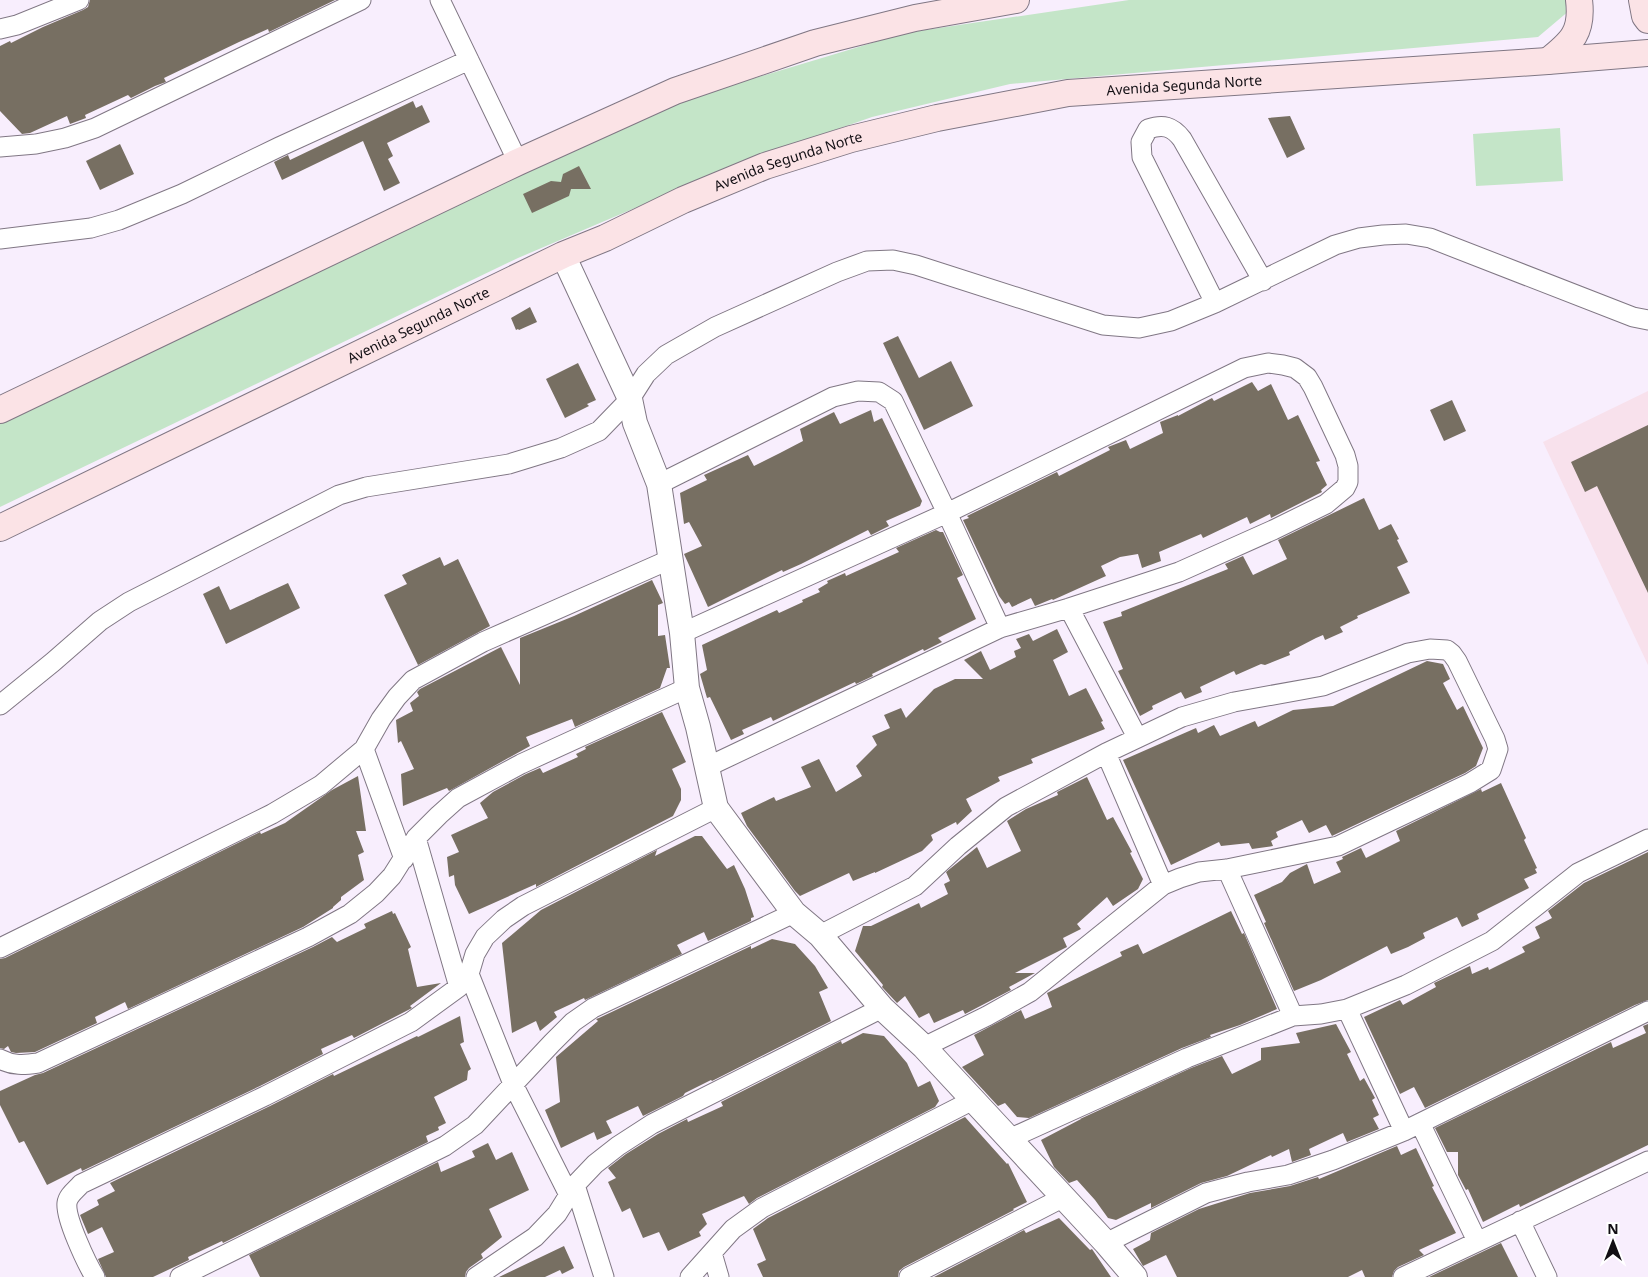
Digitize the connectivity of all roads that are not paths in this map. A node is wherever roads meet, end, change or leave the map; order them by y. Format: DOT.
graph roads {
  1 [pos="78,0"];
  2 [pos="361,0"];
  3 [pos="1016,0"];
  4 [pos="1580,0"];
  5 [pos="1642,0"];
  6 [pos="444,2"];
  7 [pos="1648,20"];
  8 [pos="0,29"];
  9 [pos="1648,53"];
  10 [pos="469,60"];
  11 [pos="1548,61"];
  12 [pos="0,147"];
  13 [pos="518,162"];
  14 [pos="0,240"];
  15 [pos="563,256"];
  16 [pos="1263,280"];
  17 [pos="1215,303"];
  18 [pos="1648,320"];
  19 [pos="630,400"];
  20 [pos="0,410"];
  21 [pos="659,484"];
  22 [pos="947,513"];
  23 [pos="0,528"];
  24 [pos="671,558"];
  25 [pos="1069,608"];
  26 [pos="1000,628"];
  27 [pos="682,633"];
  28 [pos="687,688"];
  29 [pos="0,705"];
  30 [pos="1137,738"];
  31 [pos="364,749"];
  32 [pos="1106,753"];
  33 [pos="707,767"];
  34 [pos="716,808"];
  35 [pos="416,838"];
  36 [pos="1648,839"];
  37 [pos="404,858"];
  38 [pos="1227,869"];
  39 [pos="1162,885"];
  40 [pos="794,913"];
  41 [pos="820,936"];
  42 [pos="0,948"];
  43 [pos="464,980"];
  44 [pos="882,1008"];
  45 [pos="1347,1008"];
  46 [pos="1648,1011"];
  47 [pos="1293,1016"];
  48 [pos="924,1048"];
  49 [pos="0,1059"];
  50 [pos="513,1084"];
  51 [pos="973,1100"];
  52 [pos="1412,1127"];
  53 [pos="1010,1139"];
  54 [pos="1648,1161"];
  55 [pos="572,1190"];
  56 [pos="1064,1198"];
  57 [pos="1520,1221"];
  58 [pos="1477,1241"];
  59 [pos="1106,1243"];
  60 [pos="712,1253"];
  61 [pos="95,1277"];
  62 [pos="180,1277"];
  63 [pos="476,1277"];
  64 [pos="604,1277"];
  65 [pos="690,1277"];
  66 [pos="719,1277"];
  67 [pos="908,1277"];
  68 [pos="1135,1277"];
  69 [pos="1403,1277"];
  70 [pos="1547,1277"];
  1 -- 8 [label="street"];
  2 -- 12 [label="street"];
  3 -- 13 [label="main road"];
  4 -- 11 [label="main road"];
  5 -- 7 [label="main road"];
  6 -- 10 [label="street"];
  9 -- 11 [label="main road, Avenida Segunda Norte"];
  10 -- 13 [label="street"];
  10 -- 14 [label="street"];
  11 -- 15 [label="main road, Avenida Segunda Norte"];
  13 -- 20 [label="main road"];
  15 -- 19 [label="street"];
  15 -- 23 [label="main road, Avenida Segunda Norte"];
  16 -- 17 [label="street"];
  16 -- 17 [label="street"];
  16 -- 18 [label="street"];
  17 -- 19 [label="street"];
  19 -- 21 [label="street"];
  19 -- 29 [label="street"];
  21 -- 22 [label="street"];
  21 -- 24 [label="street"];
  22 -- 25 [label="street"];
  22 -- 26 [label="street"];
  22 -- 27 [label="street"];
  24 -- 27 [label="street"];
  24 -- 31 [label="street"];
  25 -- 26 [label="street"];
  25 -- 30 [label="street"];
  26 -- 33 [label="street"];
  27 -- 28 [label="street"];
  28 -- 33 [label="street"];
  28 -- 35 [label="street"];
  30 -- 32 [label="street"];
  30 -- 38 [label="street"];
  31 -- 37 [label="street"];
  31 -- 42 [label="street"];
  32 -- 39 [label="street"];
  32 -- 41 [label="street"];
  33 -- 34 [label="street"];
  34 -- 40 [label="street"];
  34 -- 43 [label="street"];
  35 -- 37 [label="street"];
  35 -- 43 [label="street"];
  36 -- 45 [label="street"];
  37 -- 49 [label="street"];
  38 -- 39 [label="street"];
  38 -- 47 [label="street"];
  39 -- 48 [label="street"];
  40 -- 41 [label="street"];
  40 -- 50 [label="street"];
  41 -- 44 [label="street"];
  43 -- 50 [label="street"];
  43 -- 61 [label="street"];
  44 -- 48 [label="street"];
  44 -- 55 [label="street"];
  45 -- 47 [label="street"];
  45 -- 52 [label="street"];
  46 -- 52 [label="street"];
  47 -- 53 [label="street"];
  48 -- 51 [label="street"];
  50 -- 55 [label="street"];
  50 -- 62 [label="street"];
  51 -- 53 [label="street"];
  51 -- 60 [label="street"];
  52 -- 58 [label="street"];
  52 -- 59 [label="street"];
  53 -- 56 [label="street"];
  54 -- 57 [label="street"];
  55 -- 63 [label="street"];
  55 -- 64 [label="street"];
  56 -- 59 [label="street"];
  56 -- 67 [label="street"];
  57 -- 58 [label="street"];
  57 -- 70 [label="street"];
  58 -- 69 [label="street"];
  59 -- 68 [label="street"];
  60 -- 65 [label="street"];
  60 -- 66 [label="street"];
}
